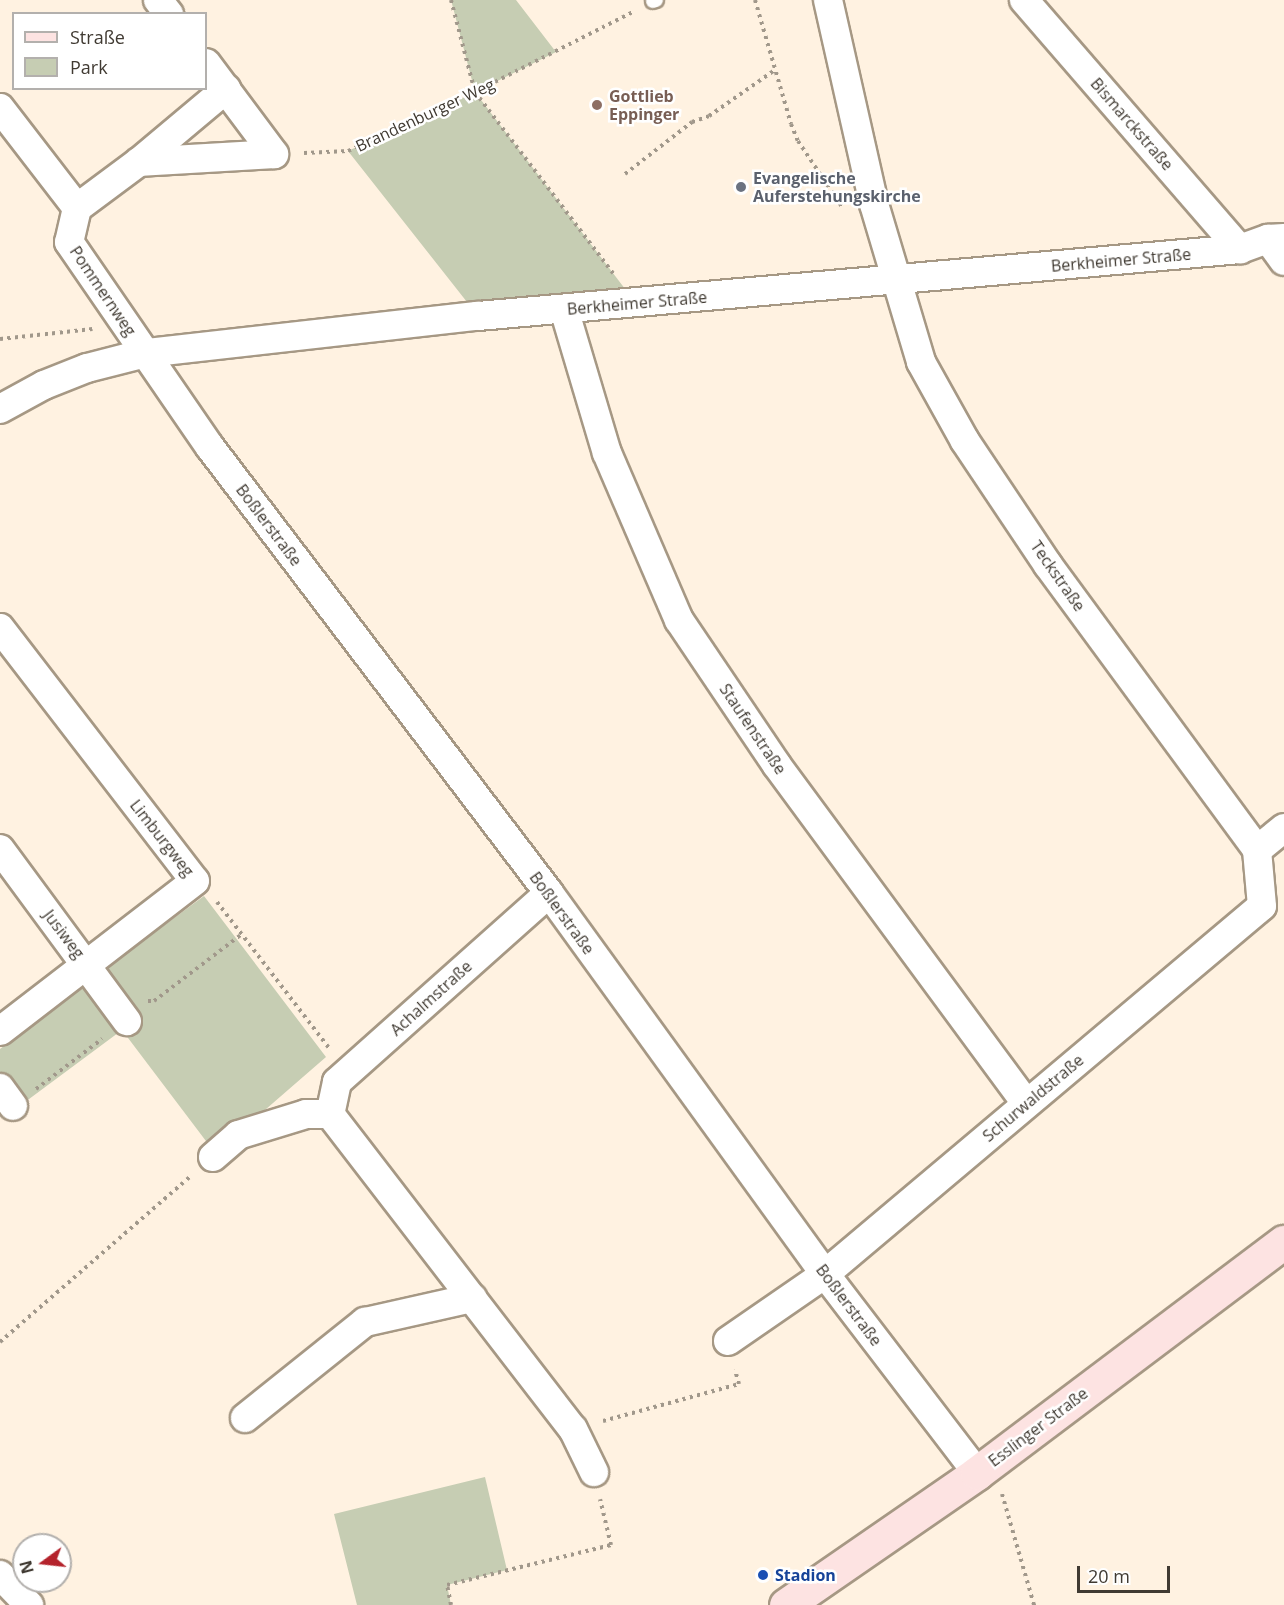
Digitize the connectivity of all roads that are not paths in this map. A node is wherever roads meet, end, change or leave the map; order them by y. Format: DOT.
graph roads {
  1 [pos="158,0"];
  2 [pos="828,0"];
  3 [pos="1024,0"];
  4 [pos="167,12"];
  5 [pos="207,64"];
  6 [pos="226,90"];
  7 [pos="0,108"];
  8 [pos="139,162"];
  9 [pos="77,208"];
  10 [pos="1279,246"];
  11 [pos="1240,249"];
  12 [pos="898,281"];
  13 [pos="564,309"];
  14 [pos="146,354"];
  15 [pos="0,409"];
  16 [pos="0,628"];
  17 [pos="1284,828"];
  18 [pos="0,849"];
  19 [pos="1257,850"];
  20 [pos="549,893"];
  21 [pos="87,964"];
  22 [pos="123,1015"];
  23 [pos="0,1031"];
  24 [pos="1026,1103"];
  25 [pos="330,1114"];
  26 [pos="213,1157"];
  27 [pos="1284,1242"];
  28 [pos="825,1274"];
  29 [pos="472,1298"];
  30 [pos="728,1341"];
  31 [pos="245,1418"];
  32 [pos="594,1472"];
  33 [pos="977,1473"];
  34 [pos="0,1575"];
  35 [pos="29,1605"];
  36 [pos="786,1605"];
  1 -- 4 [label="street"];
  2 -- 12 [label="street, Teckstraße"];
  3 -- 11 [label="street, Bismarckstraße"];
  5 -- 6 [label="street"];
  6 -- 8 [label="street"];
  6 -- 8 [label="street"];
  7 -- 9 [label="street"];
  8 -- 9 [label="street"];
  9 -- 14 [label="street, Pommernweg"];
  10 -- 11 [label="street, Berkheimer Straße"];
  11 -- 12 [label="street, Berkheimer Straße"];
  12 -- 13 [label="street, Berkheimer Straße"];
  12 -- 19 [label="street, Teckstraße"];
  13 -- 14 [label="street, Berkheimer Straße"];
  13 -- 24 [label="street, Staufenstraße"];
  14 -- 15 [label="street, Berkheimer Straße"];
  14 -- 20 [label="street, Boßlerstraße"];
  16 -- 21 [label="street, Limburgweg"];
  17 -- 19 [label="street"];
  18 -- 21 [label="street, Jusiweg"];
  19 -- 24 [label="street, Schurwaldstraße"];
  20 -- 25 [label="street, Achalmstraße"];
  20 -- 28 [label="street, Boßlerstraße"];
  21 -- 22 [label="street, Jusiweg"];
  21 -- 23 [label="street, Limburgweg"];
  24 -- 28 [label="street, Schurwaldstraße"];
  25 -- 26 [label="street"];
  25 -- 29 [label="street"];
  27 -- 33 [label="main road, Esslinger Straße"];
  28 -- 30 [label="street, Schurwaldstraße"];
  28 -- 33 [label="street, Boßlerstraße"];
  29 -- 31 [label="street"];
  29 -- 32 [label="street"];
  33 -- 36 [label="main road, Esslinger Straße"];
  34 -- 35 [label="street"];
}
